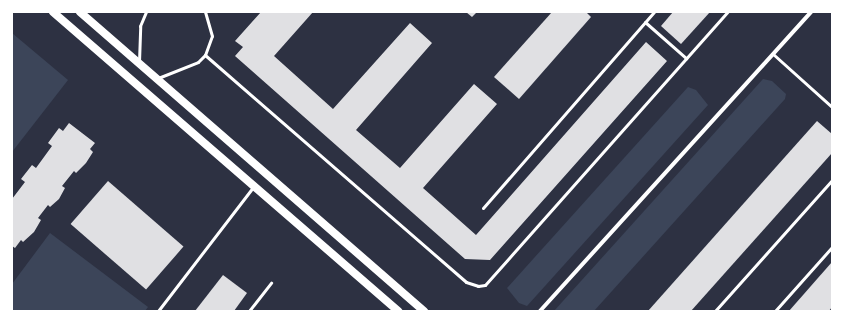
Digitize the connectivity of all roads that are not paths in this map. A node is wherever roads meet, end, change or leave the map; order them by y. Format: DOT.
graph roads {
  1 [pos="53,12"];
  2 [pos="80,12"];
  3 [pos="146,12"];
  4 [pos="205,12"];
  5 [pos="654,12"];
  6 [pos="727,12"];
  7 [pos="811,12"];
  8 [pos="646,22"];
  9 [pos="773,54"];
  10 [pos="205,55"];
  11 [pos="686,58"];
  12 [pos="139,63"];
  13 [pos="156,78"];
  14 [pos="832,107"];
  15 [pos="832,180"];
  16 [pos="254,186"];
  17 [pos="483,208"];
  18 [pos="832,247"];
  19 [pos="271,282"];
  20 [pos="158,311"];
  21 [pos="249,311"];
  22 [pos="398,311"];
  23 [pos="424,311"];
  24 [pos="540,311"];
  25 [pos="715,311"];
  26 [pos="775,311"];
  1 -- 16 [label="main road"];
  2 -- 12 [label="main road"];
  3 -- 12 [label="lane"];
  4 -- 10 [label="lane"];
  5 -- 8 [label="lane"];
  6 -- 11 [label="lane"];
  7 -- 9 [label="street"];
  8 -- 11 [label="lane"];
  8 -- 17 [label="lane"];
  9 -- 14 [label="lane"];
  9 -- 24 [label="street"];
  10 -- 11 [label="lane"];
  10 -- 13 [label="lane"];
  12 -- 13 [label="main road"];
  13 -- 23 [label="main road"];
  15 -- 25 [label="lane"];
  16 -- 20 [label="lane"];
  16 -- 22 [label="main road"];
  18 -- 26 [label="lane"];
  19 -- 21 [label="lane"];
}
